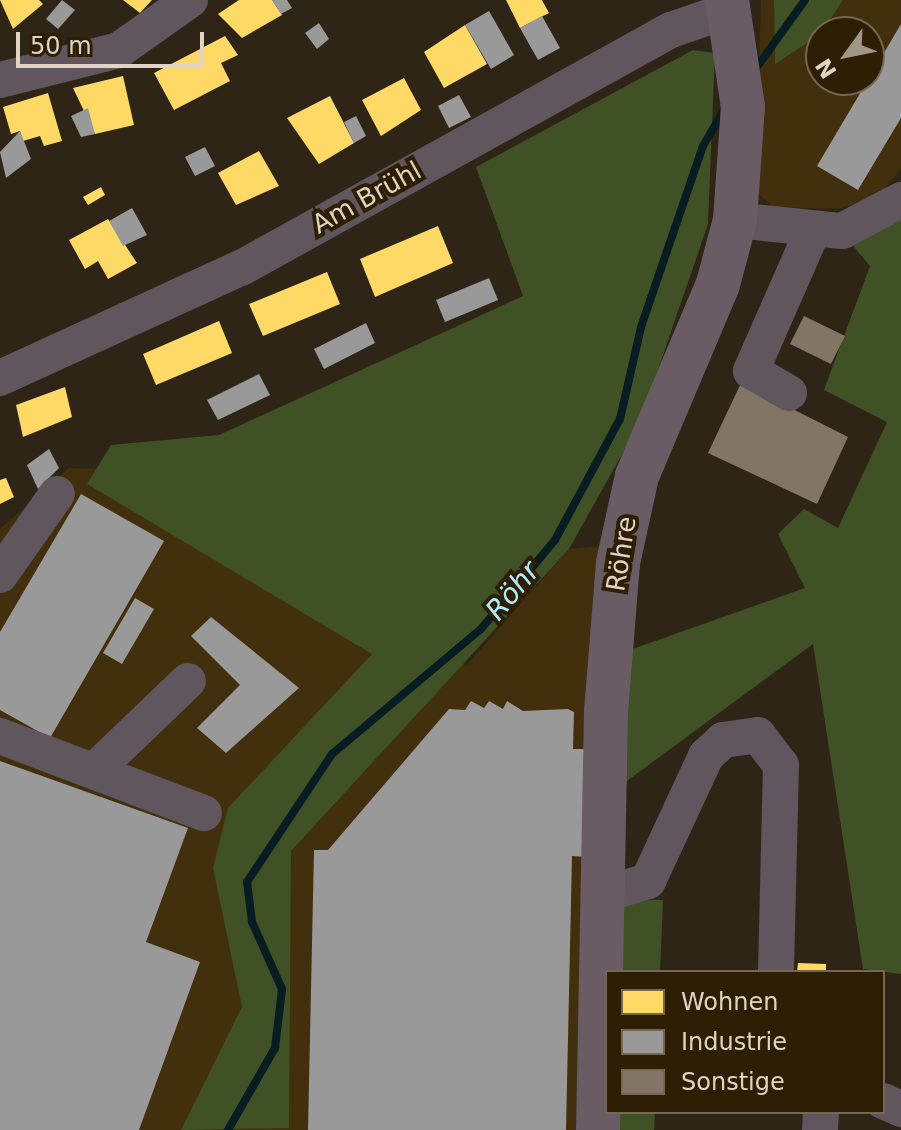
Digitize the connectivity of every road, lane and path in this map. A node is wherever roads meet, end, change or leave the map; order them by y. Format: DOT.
graph roads {
  1 [pos="190,0"];
  2 [pos="728,5"];
  3 [pos="0,80"];
  4 [pos="901,200"];
  5 [pos="735,220"];
  6 [pos="813,230"];
  7 [pos="0,378"];
  8 [pos="789,393"];
  9 [pos="57,494"];
  10 [pos="0,575"];
  11 [pos="188,681"];
  12 [pos="0,736"];
  13 [pos="94,771"];
  14 [pos="204,813"];
  15 [pos="602,895"];
  16 [pos="776,970"];
  17 [pos="598,1130"];
  1 -- 3 [label="street"];
  2 -- 5 [label="main road, Röhre"];
  2 -- 7 [label="street, Am Brühl"];
  4 -- 6 [label="street"];
  5 -- 6 [label="street"];
  5 -- 15 [label="main road, Röhre"];
  6 -- 8 [label="street"];
  9 -- 10 [label="street"];
  11 -- 13 [label="street"];
  12 -- 13 [label="street"];
  13 -- 14 [label="street"];
  15 -- 16 [label="street"];
  15 -- 17 [label="main road, Röhre"];
}
